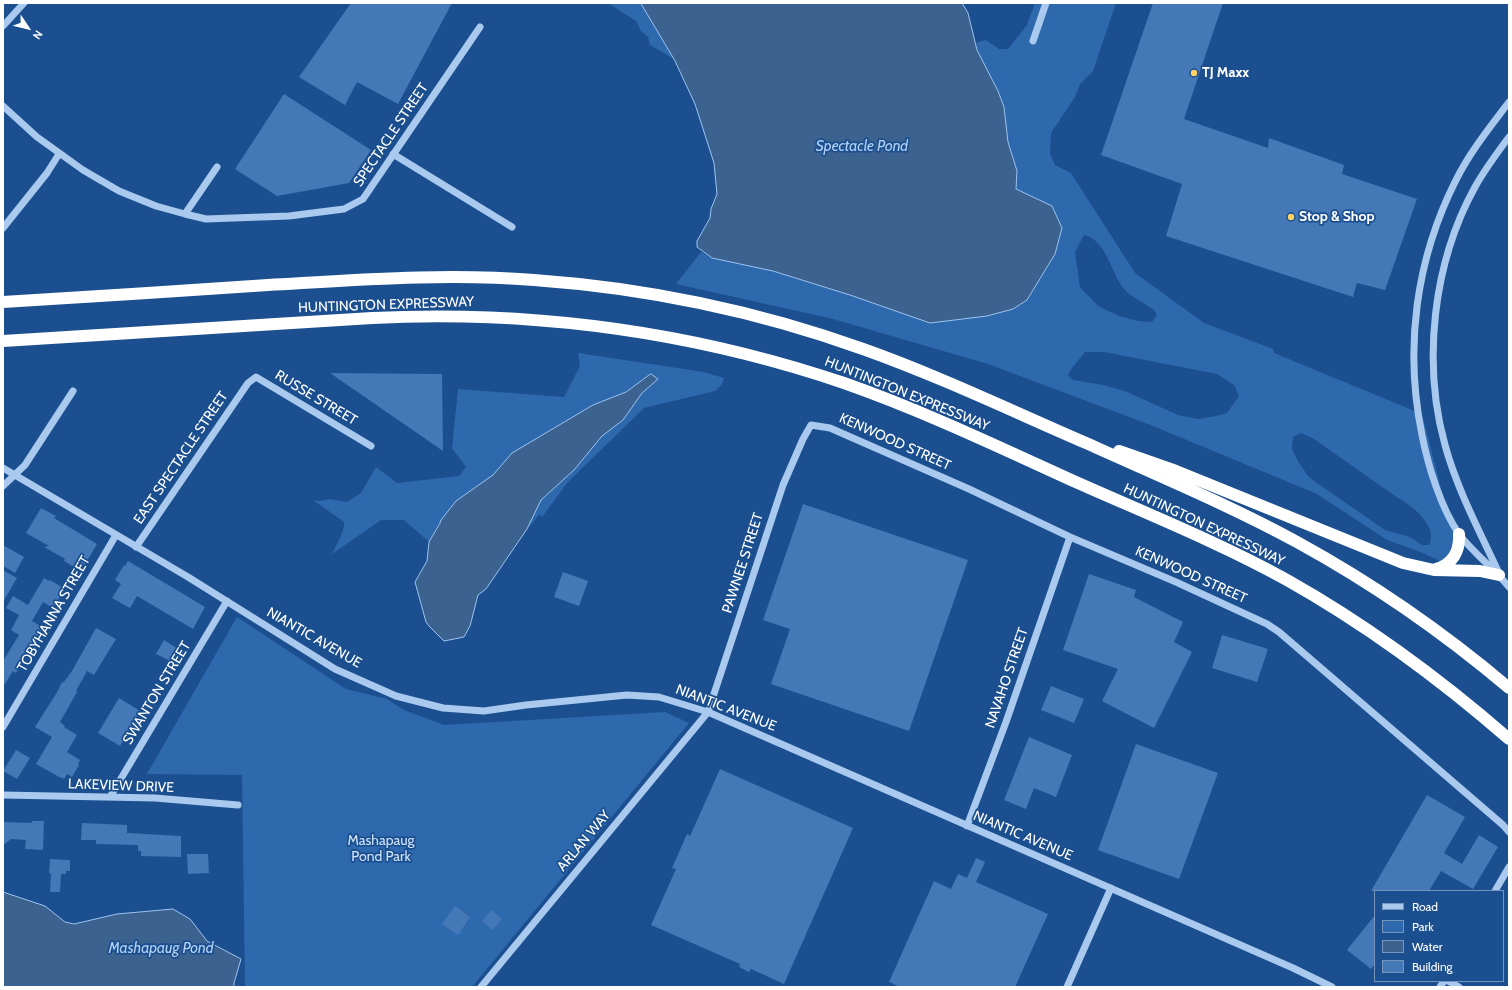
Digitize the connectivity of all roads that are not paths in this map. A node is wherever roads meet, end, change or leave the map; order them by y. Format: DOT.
graph roads {
  1 [pos="24,3"];
  2 [pos="1046,3"];
  3 [pos="3,26"];
  4 [pos="480,27"];
  5 [pos="1033,41"];
  6 [pos="1509,102"];
  7 [pos="3,106"];
  8 [pos="1509,137"];
  9 [pos="59,154"];
  10 [pos="393,154"];
  11 [pos="217,167"];
  12 [pos="185,214"];
  13 [pos="512,227"];
  14 [pos="3,228"];
  15 [pos="3,302"];
  16 [pos="3,341"];
  17 [pos="248,384"];
  18 [pos="73,391"];
  19 [pos="811,425"];
  20 [pos="1064,434"];
  21 [pos="371,446"];
  22 [pos="3,468"];
  23 [pos="15,474"];
  24 [pos="3,486"];
  25 [pos="1459,534"];
  26 [pos="116,535"];
  27 [pos="1070,537"];
  28 [pos="136,547"];
  29 [pos="1434,570"];
  30 [pos="1499,575"];
  31 [pos="1509,587"];
  32 [pos="227,601"];
  33 [pos="1509,688"];
  34 [pos="708,712"];
  35 [pos="3,727"];
  36 [pos="1509,739"];
  37 [pos="3,795"];
  38 [pos="110,797"];
  39 [pos="238,805"];
  40 [pos="966,826"];
  41 [pos="1509,832"];
  42 [pos="1509,869"];
  43 [pos="1111,888"];
  44 [pos="1496,890"];
  45 [pos="1450,982"];
  46 [pos="481,987"];
  47 [pos="1067,987"];
  48 [pos="1332,987"];
  49 [pos="1459,987"];
  1 -- 3 [label="street"];
  2 -- 5 [label="street"];
  4 -- 10 [label="street, SPECTACLE STREET"];
  6 -- 25 [label="street"];
  7 -- 9 [label="street, SPECTACLE STREET"];
  8 -- 30 [label="street"];
  9 -- 12 [label="street, SPECTACLE STREET"];
  9 -- 14 [label="street"];
  10 -- 12 [label="street, SPECTACLE STREET"];
  10 -- 13 [label="street"];
  11 -- 12 [label="street"];
  15 -- 20 [label="highway, HUNTINGTON EXPRESSWAY"];
  16 -- 36 [label="highway, HUNTINGTON EXPRESSWAY"];
  17 -- 21 [label="street, RUSSE STREET"];
  17 -- 28 [label="street, EAST SPECTACLE STREET"];
  18 -- 23 [label="street"];
  19 -- 27 [label="street, KENWOOD STREET"];
  19 -- 34 [label="street, PAWNEE STREET"];
  20 -- 29 [label="highway"];
  20 -- 33 [label="highway, HUNTINGTON EXPRESSWAY"];
  22 -- 23 [label="street, NIANTIC AVENUE"];
  23 -- 24 [label="street"];
  23 -- 26 [label="street, NIANTIC AVENUE"];
  25 -- 29 [label="highway"];
  25 -- 30 [label="street"];
  26 -- 28 [label="street, NIANTIC AVENUE"];
  26 -- 35 [label="street, TOBYHANNA STREET"];
  27 -- 40 [label="street, NAVAHO STREET"];
  27 -- 41 [label="street, KENWOOD STREET"];
  28 -- 32 [label="street, NIANTIC AVENUE"];
  29 -- 30 [label="highway"];
  30 -- 31 [label="street"];
  32 -- 34 [label="street, NIANTIC AVENUE"];
  32 -- 38 [label="street, SWANTON STREET"];
  34 -- 40 [label="street, NIANTIC AVENUE"];
  34 -- 46 [label="street, ARLAN WAY"];
  37 -- 38 [label="street, LAKEVIEW DRIVE"];
  38 -- 39 [label="street, LAKEVIEW DRIVE"];
  40 -- 43 [label="street, NIANTIC AVENUE"];
  42 -- 44 [label="street"];
  43 -- 47 [label="street"];
  43 -- 48 [label="street, NIANTIC AVENUE"];
  45 -- 49 [label="street"];
}
